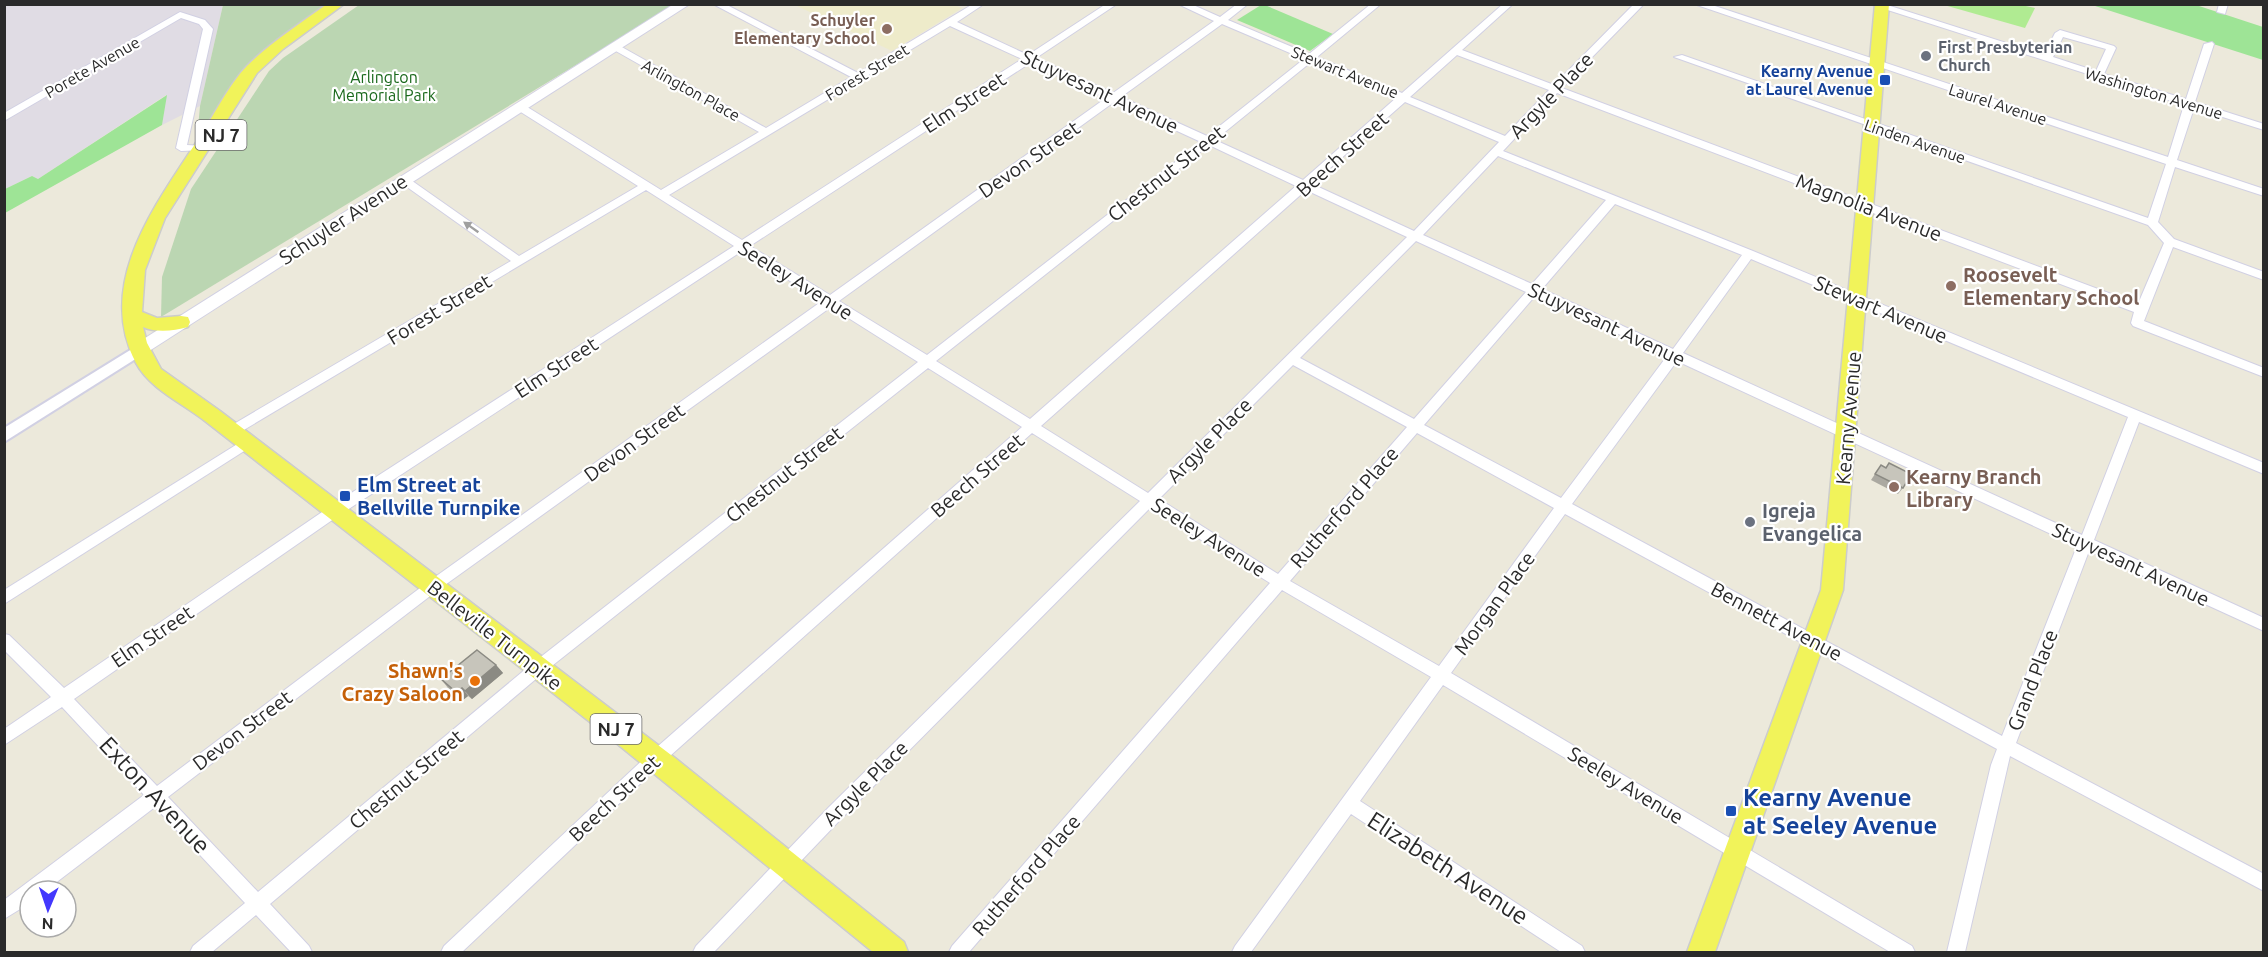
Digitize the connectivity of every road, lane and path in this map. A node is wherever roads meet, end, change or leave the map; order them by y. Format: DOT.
graph roads {
  1 [pos="337,4"];
  2 [pos="351,4"];
  3 [pos="684,4"];
  4 [pos="717,4"];
  5 [pos="980,4"];
  6 [pos="1113,4"];
  7 [pos="1182,4"];
  8 [pos="1244,4"];
  9 [pos="1377,4"];
  10 [pos="1509,4"];
  11 [pos="1640,4"];
  12 [pos="1698,4"];
  13 [pos="1879,5"];
  14 [pos="1221,21"];
  15 [pos="951,23"];
  16 [pos="2209,44"];
  17 [pos="617,48"];
  18 [pos="1455,51"];
  19 [pos="1678,57"];
  20 [pos="1310,58"];
  21 [pos="1031,59"];
  22 [pos="2047,59"];
  23 [pos="1875,64"];
  24 [pos="2099,75"];
  25 [pos="858,77"];
  26 [pos="1558,89"];
  27 [pos="1406,97"];
  28 [pos="1115,98"];
  29 [pos="2190,104"];
  30 [pos="520,107"];
  31 [pos="4,118"];
  32 [pos="1872,125"];
  33 [pos="2264,127"];
  34 [pos="766,132"];
  35 [pos="1208,141"];
  36 [pos="1507,141"];
  37 [pos="201,147"];
  38 [pos="1497,152"];
  39 [pos="2171,162"];
  40 [pos="404,180"];
  41 [pos="645,186"];
  42 [pos="1306,186"];
  43 [pos="2264,192"];
  44 [pos="660,196"];
  45 [pos="1613,199"];
  46 [pos="1866,205"];
  47 [pos="2152,224"];
  48 [pos="1415,236"];
  49 [pos="2169,242"];
  50 [pos="742,246"];
  51 [pos="1749,254"];
  52 [pos="519,261"];
  53 [pos="2264,276"];
  54 [pos="1534,290"];
  55 [pos="1857,300"];
  56 [pos="830,301"];
  57 [pos="132,307"];
  58 [pos="2141,310"];
  59 [pos="182,322"];
  60 [pos="140,349"];
  61 [pos="1675,354"];
  62 [pos="1290,358"];
  63 [pos="927,361"];
  64 [pos="2264,373"];
  65 [pos="2134,416"];
  66 [pos="1033,426"];
  67 [pos="1414,426"];
  68 [pos="1846,433"];
  69 [pos="4,436"];
  70 [pos="239,437"];
  71 [pos="2264,469"];
  72 [pos="1150,500"];
  73 [pos="1564,505"];
  74 [pos="333,512"];
  75 [pos="2085,543"];
  76 [pos="1280,582"];
  77 [pos="433,586"];
  78 [pos="4,598"];
  79 [pos="2264,625"];
  80 [pos="4,640"];
  81 [pos="1813,640"];
  82 [pos="538,668"];
  83 [pos="1442,676"];
  84 [pos="63,698"];
  85 [pos="4,738"];
  86 [pos="2006,746"];
  87 [pos="655,759"];
  88 [pos="155,796"];
  89 [pos="1350,804"];
  90 [pos="1739,853"];
  91 [pos="786,863"];
  92 [pos="46,879"];
  93 [pos="2264,883"];
  94 [pos="18,900"];
  95 [pos="256,903"];
  96 [pos="4,911"];
  97 [pos="1247,950"];
  98 [pos="198,952"];
  99 [pos="303,952"];
  100 [pos="450,952"];
  101 [pos="702,952"];
  102 [pos="894,952"];
  103 [pos="958,952"];
  104 [pos="1576,952"];
  105 [pos="1701,952"];
  106 [pos="1906,952"];
  107 [pos="1956,952"];
  1 -- 37 [label="main road, Belleville Turnpike / NJ 7"];
  2 -- 57 [label="main road, NJ 7"];
  3 -- 17 [label="main road, Schuyler Avenue"];
  4 -- 25 [label="street"];
  5 -- 15 [label="street, Forest Street"];
  6 -- 21 [label="street, Elm Street"];
  7 -- 14 [label="street, Stewart Avenue"];
  8 -- 14 [label="street, Devon Street"];
  9 -- 20 [label="street, Chestnut Street"];
  10 -- 18 [label="street, Beech Street"];
  11 -- 26 [label="street, Argyle Place"];
  12 -- 23 [label="street, Laurel Avenue"];
  13 -- 22 [label="street, Washington Avenue"];
  13 -- 23 [label="main road, Kearny Avenue"];
  14 -- 20 [label="street, Stewart Avenue"];
  14 -- 28 [label="street, Devon Street"];
  15 -- 21 [label="street, Stuyvesant Avenue"];
  15 -- 25 [label="street, Forest Street"];
  16 -- 29 [label="street"];
  17 -- 30 [label="main road, Schuyler Avenue"];
  17 -- 34 [label="street, Arlington Place"];
  18 -- 26 [label="street, Magnolia Avenue"];
  18 -- 27 [label="street, Beech Street"];
  19 -- 32 [label="street, Linden Avenue"];
  20 -- 27 [label="street, Stewart Avenue"];
  20 -- 35 [label="street, Chestnut Street"];
  21 -- 28 [label="street, Stuyvesant Avenue"];
  21 -- 50 [label="street, Elm Street"];
  22 -- 24 [label="street, Washington Avenue"];
  22 -- 24 [label="street"];
  23 -- 32 [label="main road, Kearny Avenue"];
  23 -- 39 [label="street, Laurel Avenue"];
  24 -- 29 [label="street, Washington Avenue"];
  25 -- 34 [label="street, Forest Street"];
  26 -- 36 [label="street, Argyle Place"];
  26 -- 46 [label="street, Magnolia Avenue"];
  27 -- 36 [label="street, Stewart Avenue"];
  27 -- 42 [label="street, Beech Street"];
  28 -- 35 [label="street, Stuyvesant Avenue"];
  28 -- 56 [label="street, Devon Street"];
  29 -- 33 [label="street, Washington Avenue"];
  29 -- 39 [label="street"];
  30 -- 40 [label="main road, Schuyler Avenue"];
  30 -- 41 [label="street, Seeley Avenue"];
  31 -- 37 [label="street, Porete Avenue"];
  32 -- 46 [label="main road, Kearny Avenue"];
  32 -- 47 [label="street, Linden Avenue"];
  34 -- 44 [label="street, Forest Street"];
  35 -- 42 [label="street, Stuyvesant Avenue"];
  35 -- 63 [label="street, Chestnut Street"];
  36 -- 38 [label="street, Argyle Place"];
  37 -- 57 [label="main road, Belleville Turnpike / NJ 7"];
  38 -- 45 [label="street, Stewart Avenue"];
  38 -- 48 [label="street, Argyle Place"];
  39 -- 43 [label="street, Laurel Avenue"];
  39 -- 47 [label="street"];
  52 -- 40 [label="street, one-way"];
  40 -- 59 [label="main road, Schuyler Avenue"];
  41 -- 44 [label="street, Seeley Avenue"];
  41 -- 52 [label="street, Forest Street"];
  42 -- 48 [label="street, Stuyvesant Avenue"];
  42 -- 66 [label="street, Beech Street"];
  44 -- 50 [label="street, Seeley Avenue"];
  45 -- 51 [label="street, Stewart Avenue"];
  45 -- 54 [label="street, Rutherford Place"];
  46 -- 55 [label="main road, Kearny Avenue"];
  46 -- 58 [label="street, Magnolia Avenue"];
  47 -- 49 [label="street"];
  48 -- 54 [label="street, Stuyvesant Avenue"];
  48 -- 62 [label="street, Argyle Place"];
  49 -- 53 [label="street"];
  49 -- 58 [label="street"];
  50 -- 56 [label="street, Seeley Avenue"];
  50 -- 74 [label="street, Elm Street"];
  51 -- 55 [label="street, Stewart Avenue"];
  51 -- 61 [label="street, Morgan Place"];
  52 -- 70 [label="street, Forest Street"];
  54 -- 61 [label="street, Stuyvesant Avenue"];
  54 -- 67 [label="street, Rutherford Place"];
  55 -- 65 [label="street, Stewart Avenue"];
  55 -- 68 [label="main road, Kearny Avenue"];
  56 -- 63 [label="street, Seeley Avenue"];
  56 -- 77 [label="street, Devon Street"];
  57 -- 59 [label="main road"];
  57 -- 60 [label="main road, Belleville Turnpike / NJ 7"];
  58 -- 64 [label="street"];
  59 -- 60 [label="main road, Schuyler Avenue"];
  60 -- 69 [label="street, Schuyler Avenue"];
  60 -- 70 [label="main road, Belleville Turnpike / NJ 7"];
  61 -- 68 [label="street, Stuyvesant Avenue"];
  61 -- 73 [label="street, Morgan Place"];
  62 -- 67 [label="street, Bennett Avenue"];
  62 -- 72 [label="street, Argyle Place"];
  63 -- 66 [label="street, Seeley Avenue"];
  63 -- 82 [label="street, Chestnut Street"];
  65 -- 71 [label="street, Stewart Avenue"];
  65 -- 75 [label="street, Grand Place"];
  66 -- 72 [label="street, Seeley Avenue"];
  66 -- 87 [label="street, Beech Street"];
  67 -- 73 [label="street, Bennett Avenue"];
  67 -- 76 [label="street, Rutherford Place"];
  68 -- 75 [label="street, Stuyvesant Avenue"];
  68 -- 81 [label="main road, Kearny Avenue"];
  70 -- 74 [label="main road, Belleville Turnpike / NJ 7"];
  70 -- 78 [label="street, Forest Street"];
  72 -- 76 [label="street, Seeley Avenue"];
  72 -- 91 [label="street, Argyle Place"];
  73 -- 81 [label="street, Bennett Avenue"];
  73 -- 83 [label="street, Morgan Place"];
  74 -- 77 [label="main road, Belleville Turnpike / NJ 7"];
  74 -- 84 [label="street, Elm Street"];
  75 -- 79 [label="street, Stuyvesant Avenue"];
  75 -- 86 [label="street, Grand Place"];
  76 -- 83 [label="street, Seeley Avenue"];
  76 -- 103 [label="street, Rutherford Place"];
  77 -- 82 [label="main road, Belleville Turnpike / NJ 7"];
  77 -- 88 [label="street, Devon Street"];
  80 -- 84 [label="street, Exton Avenue"];
  81 -- 86 [label="street, Bennett Avenue"];
  81 -- 90 [label="main road, Kearny Avenue"];
  82 -- 87 [label="main road, Belleville Turnpike / NJ 7"];
  82 -- 95 [label="street, Chestnut Street"];
  83 -- 89 [label="street, Morgan Place"];
  83 -- 90 [label="street, Seeley Avenue"];
  84 -- 85 [label="street, Elm Street"];
  84 -- 88 [label="street, Exton Avenue"];
  86 -- 93 [label="street, Bennett Avenue"];
  86 -- 107 [label="street, Grand Place"];
  87 -- 91 [label="main road, Belleville Turnpike / NJ 7"];
  87 -- 100 [label="street, Beech Street"];
  88 -- 92 [label="street, Devon Street"];
  88 -- 95 [label="street, Exton Avenue"];
  89 -- 97 [label="street, Morgan Place"];
  89 -- 104 [label="street, Elizabeth Avenue"];
  90 -- 105 [label="main road, Kearny Avenue"];
  90 -- 106 [label="street, Seeley Avenue"];
  91 -- 101 [label="street, Argyle Place"];
  91 -- 102 [label="main road, Belleville Turnpike / NJ 7"];
  94 -- 96 [label="street, Devon Street"];
  95 -- 98 [label="street, Chestnut Street"];
  95 -- 99 [label="street, Exton Avenue"];
}
